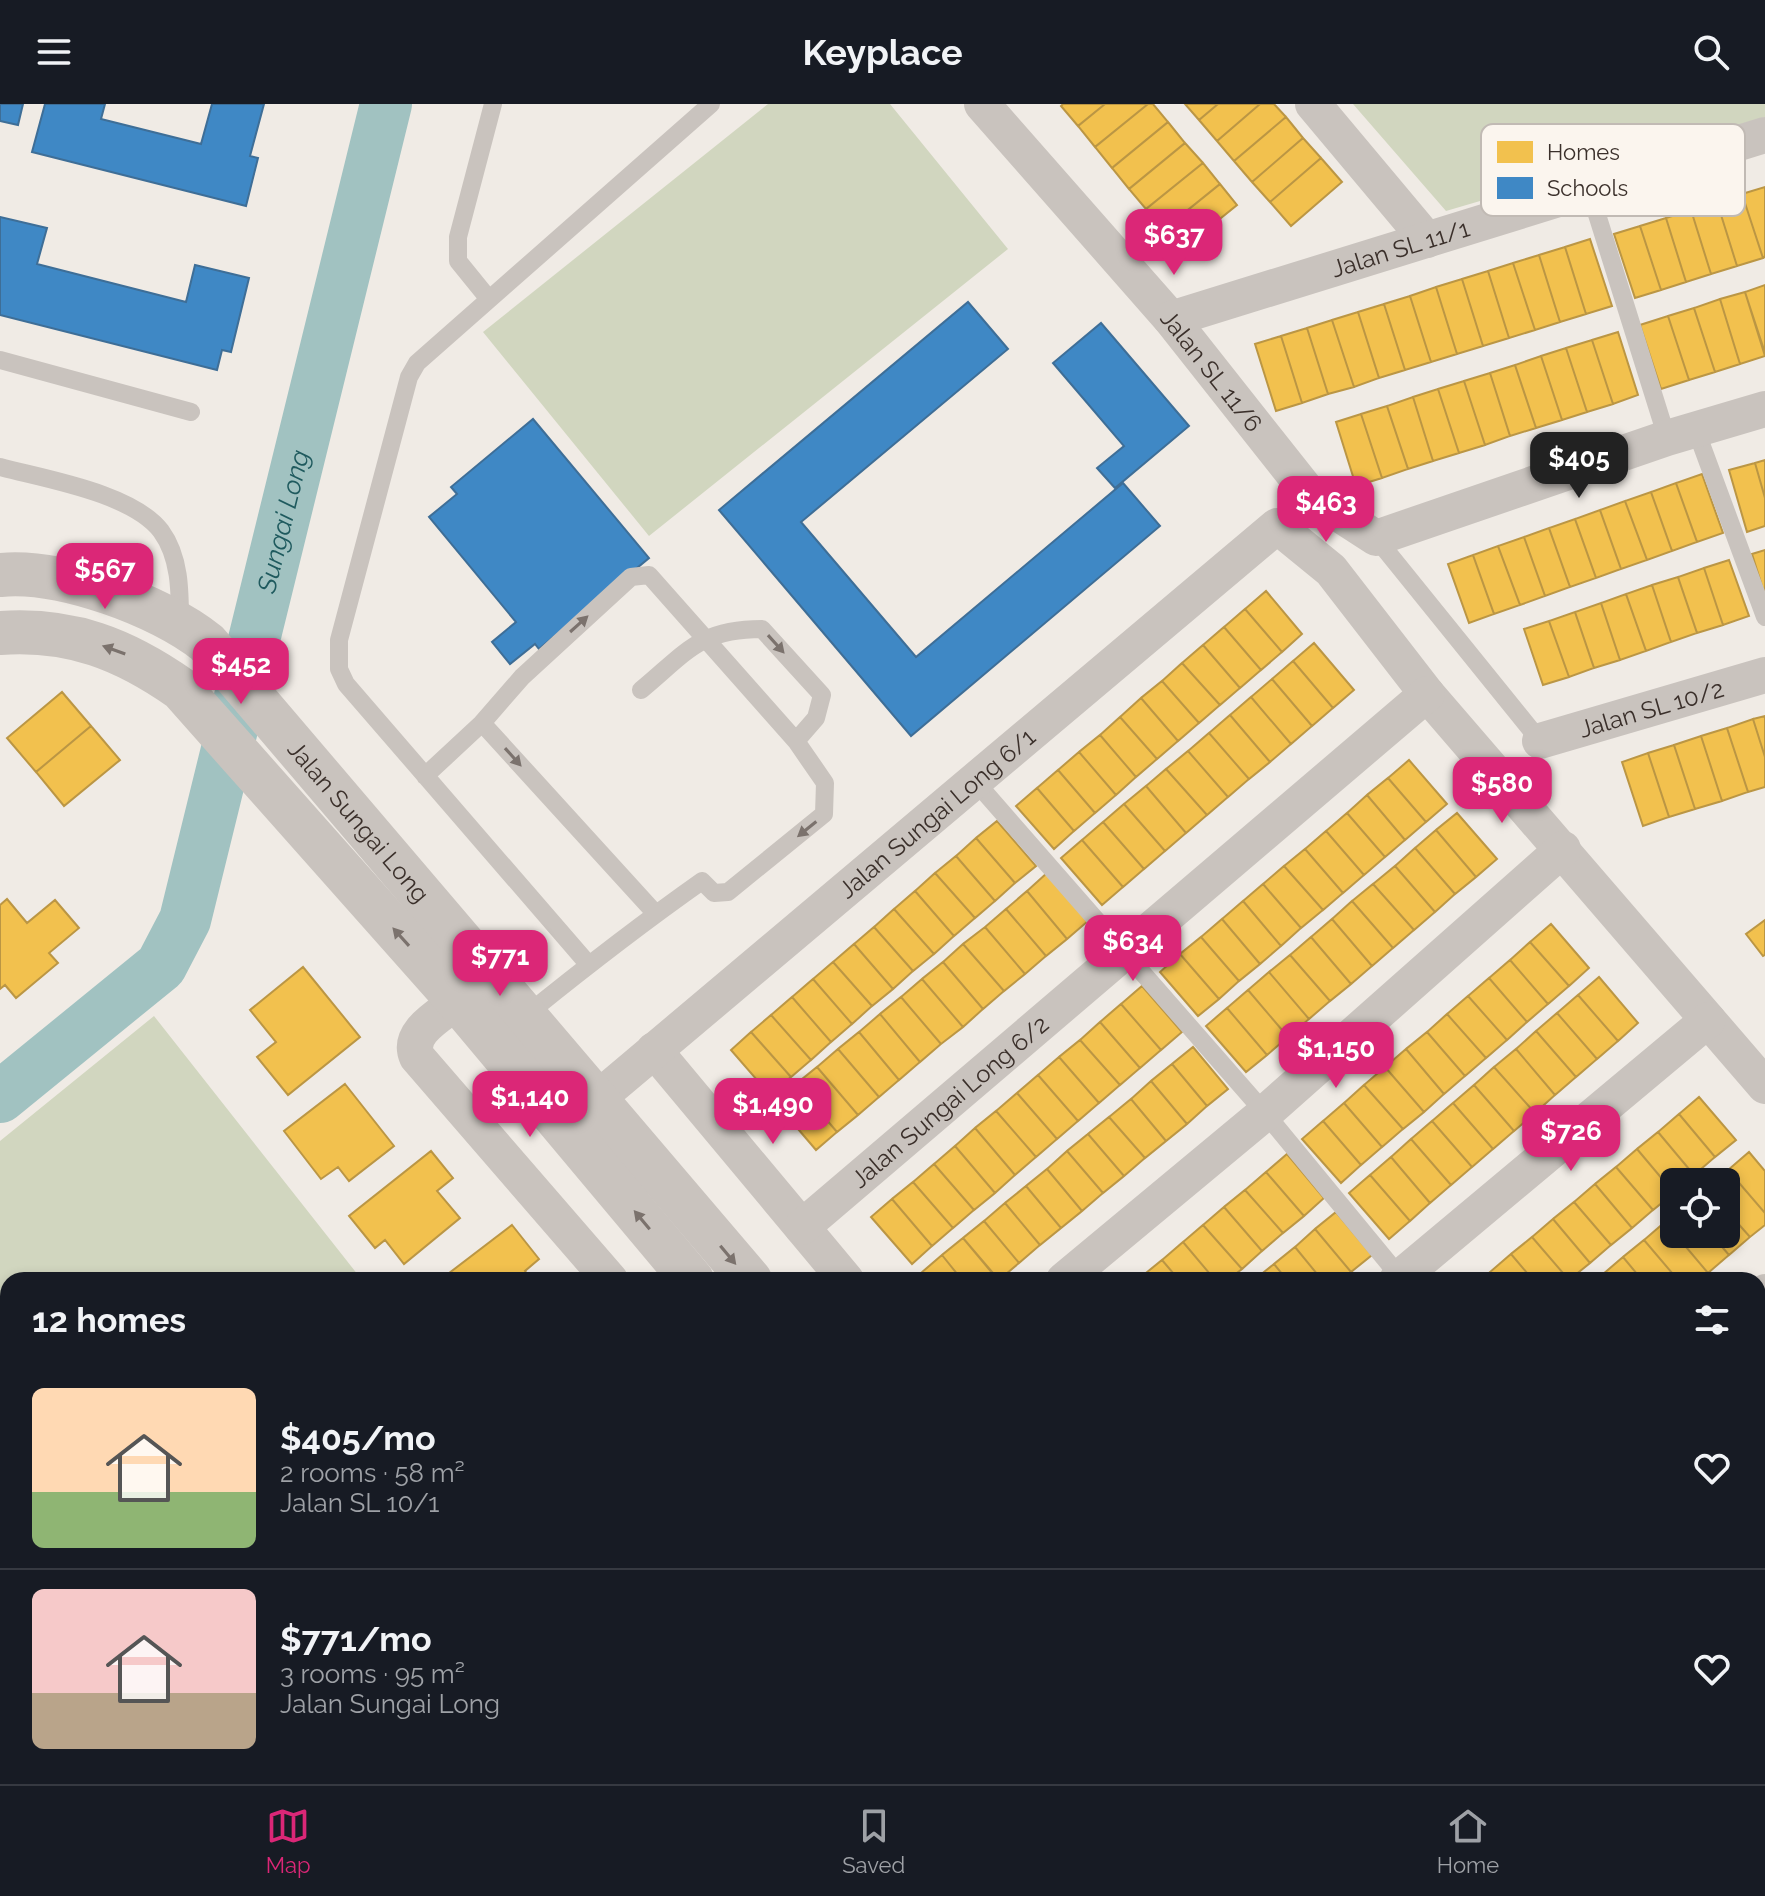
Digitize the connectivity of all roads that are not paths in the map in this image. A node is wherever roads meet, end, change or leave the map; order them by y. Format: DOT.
graph roads {
  1 [pos="493,104"];
  2 [pos="711,104"];
  3 [pos="982,104"];
  4 [pos="1313,104"];
  5 [pos="1765,135"];
  6 [pos="1745,141"];
  7 [pos="1503,216"];
  8 [pos="1599,216"];
  9 [pos="1427,240"];
  10 [pos="488,298"];
  11 [pos="1171,319"];
  12 [pos="0,360"];
  13 [pos="1765,409"];
  14 [pos="191,412"];
  15 [pos="1682,434"];
  16 [pos="0,467"];
  17 [pos="1376,538"];
  18 [pos="8,567"];
  19 [pos="1765,617"];
  20 [pos="194,632"];
  21 [pos="0,633"];
  22 [pos="706,636"];
  23 [pos="1765,675"];
  24 [pos="641,690"];
  25 [pos="1427,694"];
  26 [pos="482,723"];
  27 [pos="796,741"];
  28 [pos="1540,741"];
  29 [pos="425,776"];
  30 [pos="974,780"];
  31 [pos="1563,849"];
  32 [pos="656,914"];
  33 [pos="1126,950"];
  34 [pos="589,965"];
  35 [pos="458,1001"];
  36 [pos="525,1016"];
  37 [pos="1708,1020"];
  38 [pos="654,1050"];
  39 [pos="1765,1086"];
  40 [pos="597,1099"];
  41 [pos="1265,1113"];
  42 [pos="802,1227"];
  43 [pos="603,1272"];
  44 [pos="685,1272"];
  45 [pos="743,1272"];
  46 [pos="839,1272"];
  47 [pos="1074,1272"];
  48 [pos="1392,1272"];
  49 [pos="1406,1272"];
  1 -- 10 [label="lane"];
  2 -- 10 [label="lane"];
  3 -- 11 [label="street, Jalan SL 11/6"];
  4 -- 9 [label="street"];
  5 -- 6 [label="street, Jalan SL 11/1"];
  7 -- 9 [label="street, Jalan SL 11/1"];
  8 -- 15 [label="lane"];
  9 -- 11 [label="street, Jalan SL 11/1"];
  10 -- 29 [label="lane"];
  11 -- 17 [label="street, Jalan SL 11/6"];
  12 -- 14 [label="lane"];
  13 -- 15 [label="street"];
  15 -- 17 [label="street"];
  15 -- 19 [label="lane"];
  16 -- 20 [label="lane"];
  17 -- 28 [label="lane"];
  18 -- 20 [label="street, Jalan Sungai Long"];
  20 -- 36 [label="street, Jalan Sungai Long"];
  35 -- 21 [label="street, Jalan Sungai Long, one-way"];
  22 -- 24 [label="lane"];
  26 -- 22 [label="lane, one-way"];
  22 -- 27 [label="lane"];
  22 -- 27 [label="lane, one-way"];
  23 -- 28 [label="street, Jalan SL 10/2"];
  25 -- 30 [label="street, Jalan Sungai Long 6/1"];
  25 -- 31 [label="street"];
  25 -- 33 [label="street, Jalan Sungai Long 6/2"];
  26 -- 29 [label="lane"];
  26 -- 32 [label="lane, one-way"];
  27 -- 32 [label="lane, one-way"];
  29 -- 34 [label="lane"];
  30 -- 33 [label="lane"];
  30 -- 38 [label="street, Jalan Sungai Long 6/1"];
  31 -- 37 [label="street"];
  31 -- 41 [label="street"];
  32 -- 34 [label="lane"];
  33 -- 41 [label="lane"];
  33 -- 42 [label="street, Jalan Sungai Long 6/2"];
  34 -- 36 [label="lane"];
  35 -- 43 [label="street"];
  44 -- 35 [label="street, Jalan Sungai Long, one-way"];
  36 -- 40 [label="street, Jalan Sungai Long"];
  37 -- 39 [label="street"];
  37 -- 49 [label="street"];
  38 -- 40 [label="street, Jalan Sungai Long 6/1"];
  38 -- 42 [label="street"];
  40 -- 45 [label="street, Jalan Sungai Long, one-way"];
  41 -- 47 [label="street"];
  41 -- 48 [label="lane"];
  42 -- 46 [label="street"];
}
